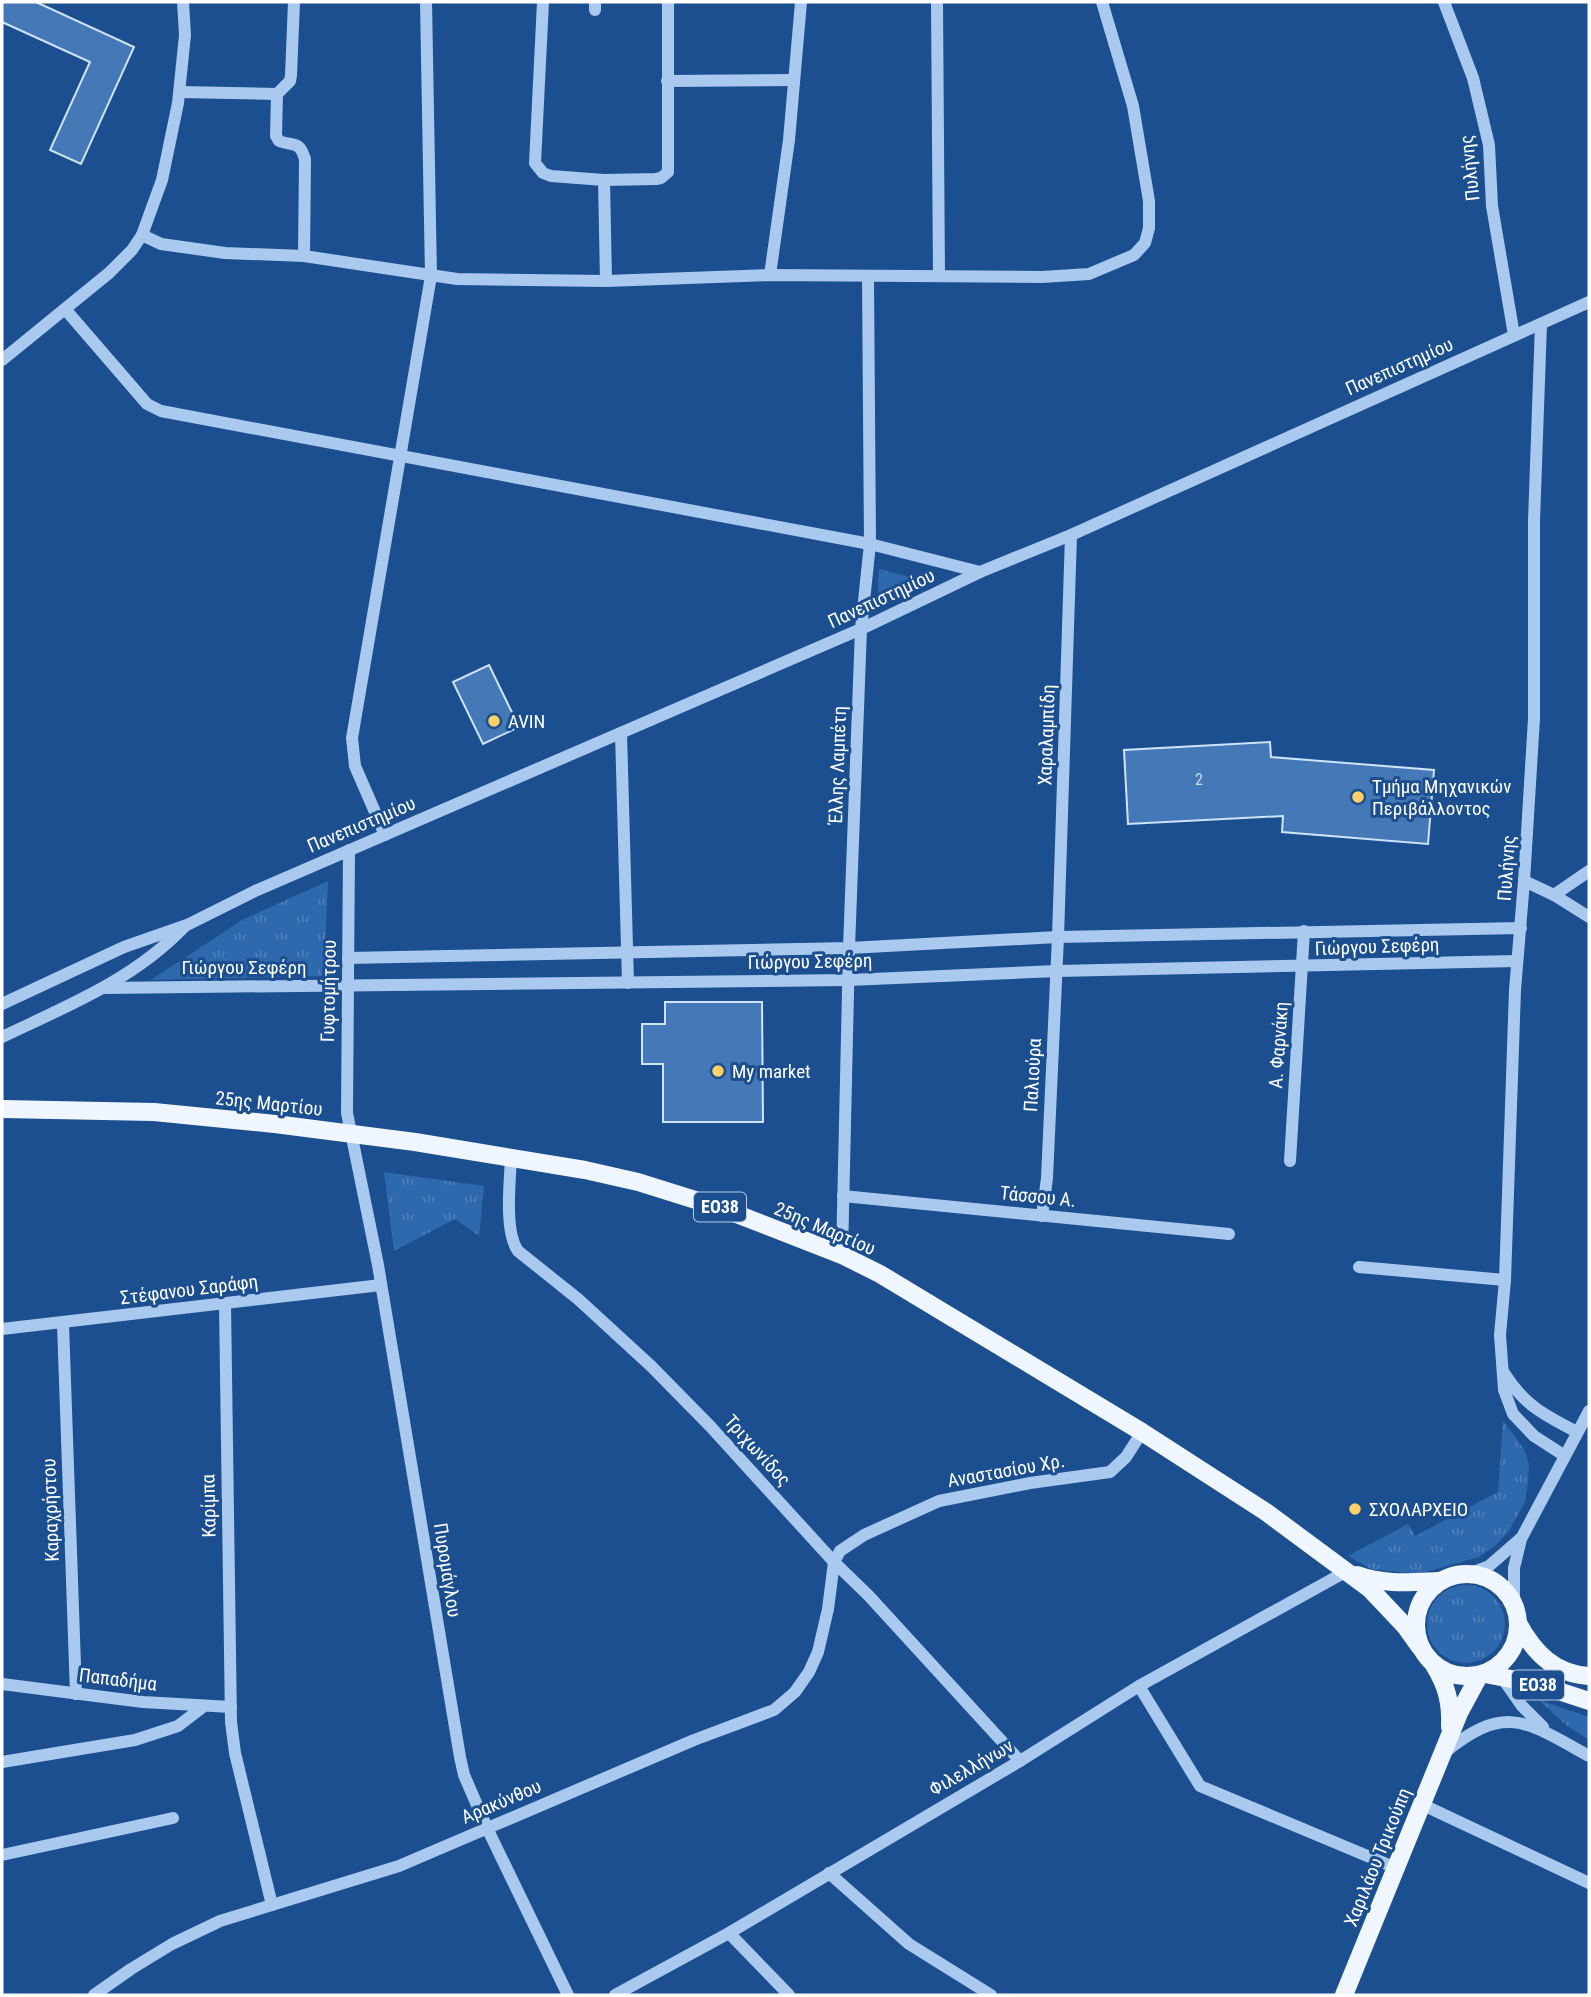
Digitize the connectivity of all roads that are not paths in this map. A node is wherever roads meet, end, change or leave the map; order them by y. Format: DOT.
graph roads {
  1 [pos="183,2"];
  2 [pos="294,2"];
  3 [pos="426,2"];
  4 [pos="542,2"];
  5 [pos="668,2"];
  6 [pos="800,2"];
  7 [pos="937,2"];
  8 [pos="1101,2"];
  9 [pos="1444,2"];
  10 [pos="794,80"];
  11 [pos="667,81"];
  12 [pos="180,92"];
  13 [pos="277,94"];
  14 [pos="604,180"];
  15 [pos="142,235"];
  16 [pos="304,256"];
  17 [pos="770,275"];
  18 [pos="432,276"];
  19 [pos="939,276"];
  20 [pos="868,277"];
  21 [pos="606,281"];
  22 [pos="1589,302"];
  23 [pos="65,309"];
  24 [pos="1541,324"];
  25 [pos="1514,335"];
  26 [pos="2,360"];
  27 [pos="399,456"];
  28 [pos="1071,535"];
  29 [pos="870,544"];
  30 [pos="980,572"];
  31 [pos="861,629"];
  32 [pos="621,733"];
  33 [pos="385,835"];
  34 [pos="349,850"];
  35 [pos="1589,871"];
  36 [pos="1524,881"];
  37 [pos="1554,895"];
  38 [pos="1589,917"];
  39 [pos="187,925"];
  40 [pos="1521,928"];
  41 [pos="1304,931"];
  42 [pos="1058,937"];
  43 [pos="849,948"];
  44 [pos="627,953"];
  45 [pos="348,958"];
  46 [pos="1517,961"];
  47 [pos="1303,967"];
  48 [pos="1057,971"];
  49 [pos="849,980"];
  50 [pos="628,983"];
  51 [pos="348,986"];
  52 [pos="104,988"];
  53 [pos="2,1004"];
  54 [pos="2,1037"];
  55 [pos="2,1109"];
  56 [pos="349,1133"];
  57 [pos="511,1157"];
  58 [pos="1290,1160"];
  59 [pos="843,1196"];
  60 [pos="1042,1216"];
  61 [pos="1229,1234"];
  62 [pos="842,1255"];
  63 [pos="1359,1267"];
  64 [pos="1505,1280"];
  65 [pos="381,1285"];
  66 [pos="225,1304"];
  67 [pos="63,1324"];
  68 [pos="2,1329"];
  69 [pos="1504,1372"];
  70 [pos="1589,1411"];
  71 [pos="1142,1432"];
  72 [pos="1577,1432"];
  73 [pos="1565,1455"];
  74 [pos="1521,1539"];
  75 [pos="834,1562"];
  76 [pos="1348,1571"];
  77 [pos="1468,1574"];
  78 [pos="1439,1581"];
  79 [pos="1514,1605"];
  80 [pos="1518,1623"];
  81 [pos="1420,1647"];
  82 [pos="1434,1665"];
  83 [pos="1488,1675"];
  84 [pos="1589,1676"];
  85 [pos="2,1684"];
  86 [pos="1139,1686"];
  87 [pos="76,1694"];
  88 [pos="1589,1702"];
  89 [pos="204,1706"];
  90 [pos="231,1707"];
  91 [pos="1450,1734"];
  92 [pos="1552,1735"];
  93 [pos="1441,1755"];
  94 [pos="1589,1756"];
  95 [pos="1020,1761"];
  96 [pos="2,1762"];
  97 [pos="1421,1804"];
  98 [pos="173,1818"];
  99 [pos="487,1828"];
  100 [pos="2,1855"];
  101 [pos="1395,1868"];
  102 [pos="829,1873"];
  103 [pos="1589,1883"];
  104 [pos="272,1905"];
  105 [pos="729,1933"];
  106 [pos="983,1993"];
  107 [pos="94,1995"];
  108 [pos="568,1995"];
  109 [pos="615,1995"];
  110 [pos="789,1995"];
  111 [pos="1344,1995"];
  1 -- 12 [label="street"];
  2 -- 13 [label="street"];
  3 -- 18 [label="street"];
  4 -- 14 [label="street"];
  5 -- 11 [label="street"];
  6 -- 10 [label="street"];
  7 -- 19 [label="street"];
  8 -- 19 [label="street"];
  9 -- 25 [label="street, Πυλήνης"];
  10 -- 11 [label="street"];
  10 -- 17 [label="street"];
  11 -- 14 [label="street"];
  12 -- 13 [label="street"];
  12 -- 15 [label="street"];
  13 -- 16 [label="street"];
  14 -- 21 [label="street"];
  15 -- 16 [label="street"];
  15 -- 23 [label="street"];
  16 -- 18 [label="street"];
  17 -- 20 [label="street"];
  17 -- 21 [label="street"];
  18 -- 21 [label="street"];
  18 -- 27 [label="street"];
  19 -- 20 [label="street"];
  20 -- 29 [label="street, Έλλης Λαμπέτη"];
  22 -- 24 [label="street, Πανεπιστημίου"];
  23 -- 26 [label="street"];
  23 -- 27 [label="street"];
  24 -- 25 [label="street, Πανεπιστημίου"];
  24 -- 36 [label="street, Πυλήνης"];
  25 -- 28 [label="street, Πανεπιστημίου"];
  27 -- 29 [label="street"];
  27 -- 33 [label="street"];
  28 -- 30 [label="street, Πανεπιστημίου"];
  28 -- 42 [label="street, Χαραλαμπίδη"];
  29 -- 30 [label="street"];
  29 -- 31 [label="street, Έλλης Λαμπέτη"];
  30 -- 31 [label="street, Πανεπιστημίου"];
  31 -- 32 [label="street, Πανεπιστημίου"];
  31 -- 43 [label="street, Έλλης Λαμπέτη"];
  32 -- 33 [label="street, Πανεπιστημίου"];
  32 -- 44 [label="street"];
  33 -- 34 [label="street, Πανεπιστημίου"];
  34 -- 39 [label="street, Πανεπιστημίου"];
  34 -- 45 [label="street, Γυφτομήτρου"];
  35 -- 37 [label="street"];
  36 -- 37 [label="street"];
  36 -- 40 [label="street, Πυλήνης"];
  37 -- 38 [label="street"];
  39 -- 52 [label="street, Πανεπιστημίου"];
  39 -- 53 [label="street, Πανεπιστημίου"];
  40 -- 41 [label="street, Γιώργου Σεφέρη"];
  40 -- 46 [label="street, Πυλήνης"];
  41 -- 42 [label="street, Γιώργου Σεφέρη"];
  41 -- 47 [label="street, Α. Φαρνάκη"];
  42 -- 43 [label="street, Γιώργου Σεφέρη"];
  42 -- 48 [label="street, Παλιούρα"];
  43 -- 44 [label="street, Γιώργου Σεφέρη"];
  43 -- 49 [label="street, Έλλης Λαμπέτη"];
  44 -- 45 [label="street, Γιώργου Σεφέρη"];
  44 -- 50 [label="street"];
  45 -- 51 [label="street, Γυφτομήτρου"];
  46 -- 47 [label="street, Γιώργου Σεφέρη"];
  46 -- 64 [label="street, Πυλήνης"];
  47 -- 48 [label="street, Γιώργου Σεφέρη"];
  47 -- 58 [label="street, Α. Φαρνάκη"];
  48 -- 49 [label="street, Γιώργου Σεφέρη"];
  48 -- 60 [label="street, Παλιούρα"];
  49 -- 50 [label="street, Γιώργου Σεφέρη"];
  49 -- 59 [label="street, Έλλης Λαμπέτη"];
  50 -- 51 [label="street, Γιώργου Σεφέρη"];
  51 -- 52 [label="street, Γιώργου Σεφέρη"];
  51 -- 56 [label="street, Γυφτομήτρου"];
  52 -- 54 [label="street, Πανεπιστημίου"];
  55 -- 56 [label="main road, 25ης Μαρτίου / ΕΟ38"];
  56 -- 57 [label="main road, 25ης Μαρτίου / ΕΟ38"];
  56 -- 65 [label="street, Πυρομάγλου"];
  57 -- 62 [label="main road, 25ης Μαρτίου / ΕΟ38"];
  57 -- 75 [label="street, Τριχωνίδος"];
  59 -- 60 [label="street, Τάσσου Α."];
  59 -- 62 [label="street, Έλλης Λαμπέτη"];
  60 -- 61 [label="street, Τάσσου Α."];
  62 -- 71 [label="main road, 25ης Μαρτίου / ΕΟ38"];
  63 -- 64 [label="street"];
  64 -- 69 [label="street, Πυλήνης"];
  65 -- 66 [label="street, Στέφανου Σαράφη"];
  65 -- 99 [label="street, Πυρομάγλου"];
  66 -- 67 [label="street, Στέφανου Σαράφη"];
  66 -- 90 [label="street, Καρίμπα"];
  67 -- 68 [label="street, Στέφανου Σαράφη"];
  67 -- 87 [label="street, Καραχρήστου"];
  69 -- 72 [label="street"];
  69 -- 73 [label="street, Πυλήνης"];
  70 -- 72 [label="street"];
  71 -- 75 [label="street, Αναστασίου Χρ."];
  71 -- 76 [label="main road, 25ης Μαρτίου / ΕΟ38"];
  72 -- 73 [label="street"];
  73 -- 74 [label="street"];
  74 -- 77 [label="street"];
  74 -- 79 [label="street"];
  75 -- 95 [label="street, Τριχωνίδος"];
  75 -- 99 [label="street, Αρακύνθου"];
  76 -- 78 [label="main road, 25ης Μαρτίου / ΕΟ38"];
  76 -- 81 [label="main road, 25ης Μαρτίου / ΕΟ38"];
  76 -- 86 [label="street, Φιλελλήνων"];
  77 -- 78 [label="main road, ΕΟ38"];
  77 -- 79 [label="main road"];
  78 -- 81 [label="main road"];
  79 -- 80 [label="main road, ΕΟ38"];
  80 -- 83 [label="main road, ΕΟ38"];
  80 -- 84 [label="main road, ΕΟ38"];
  81 -- 82 [label="main road, ΕΟ38"];
  82 -- 83 [label="main road, ΕΟ38"];
  82 -- 91 [label="main road, Χαριλάου Τρικούπη"];
  83 -- 88 [label="main road, ΕΟ38"];
  83 -- 91 [label="main road, Χαριλάου Τρικούπη"];
  83 -- 92 [label="street"];
  85 -- 87 [label="street, Παπαδήμα"];
  86 -- 95 [label="street, Φιλελλήνων"];
  86 -- 101 [label="street"];
  87 -- 89 [label="street, Παπαδήμα"];
  89 -- 90 [label="street, Παπαδήμα"];
  89 -- 96 [label="street"];
  90 -- 104 [label="street, Καρίμπα"];
  91 -- 93 [label="main road, Χαριλάου Τρικούπη"];
  92 -- 93 [label="street"];
  92 -- 94 [label="street"];
  93 -- 97 [label="main road, Χαριλάου Τρικούπη"];
  95 -- 102 [label="street, Φιλελλήνων"];
  97 -- 101 [label="main road, Χαριλάου Τρικούπη"];
  97 -- 103 [label="street"];
  98 -- 100 [label="street"];
  99 -- 104 [label="street, Αρακύνθου"];
  99 -- 108 [label="street, Πυρομάγλου"];
  101 -- 111 [label="main road, Χαριλάου Τρικούπη"];
  102 -- 105 [label="street, Φιλελλήνων"];
  102 -- 106 [label="street"];
  104 -- 107 [label="street, Αρακύνθου"];
  105 -- 109 [label="street, Φιλελλήνων"];
  105 -- 110 [label="street"];
}
